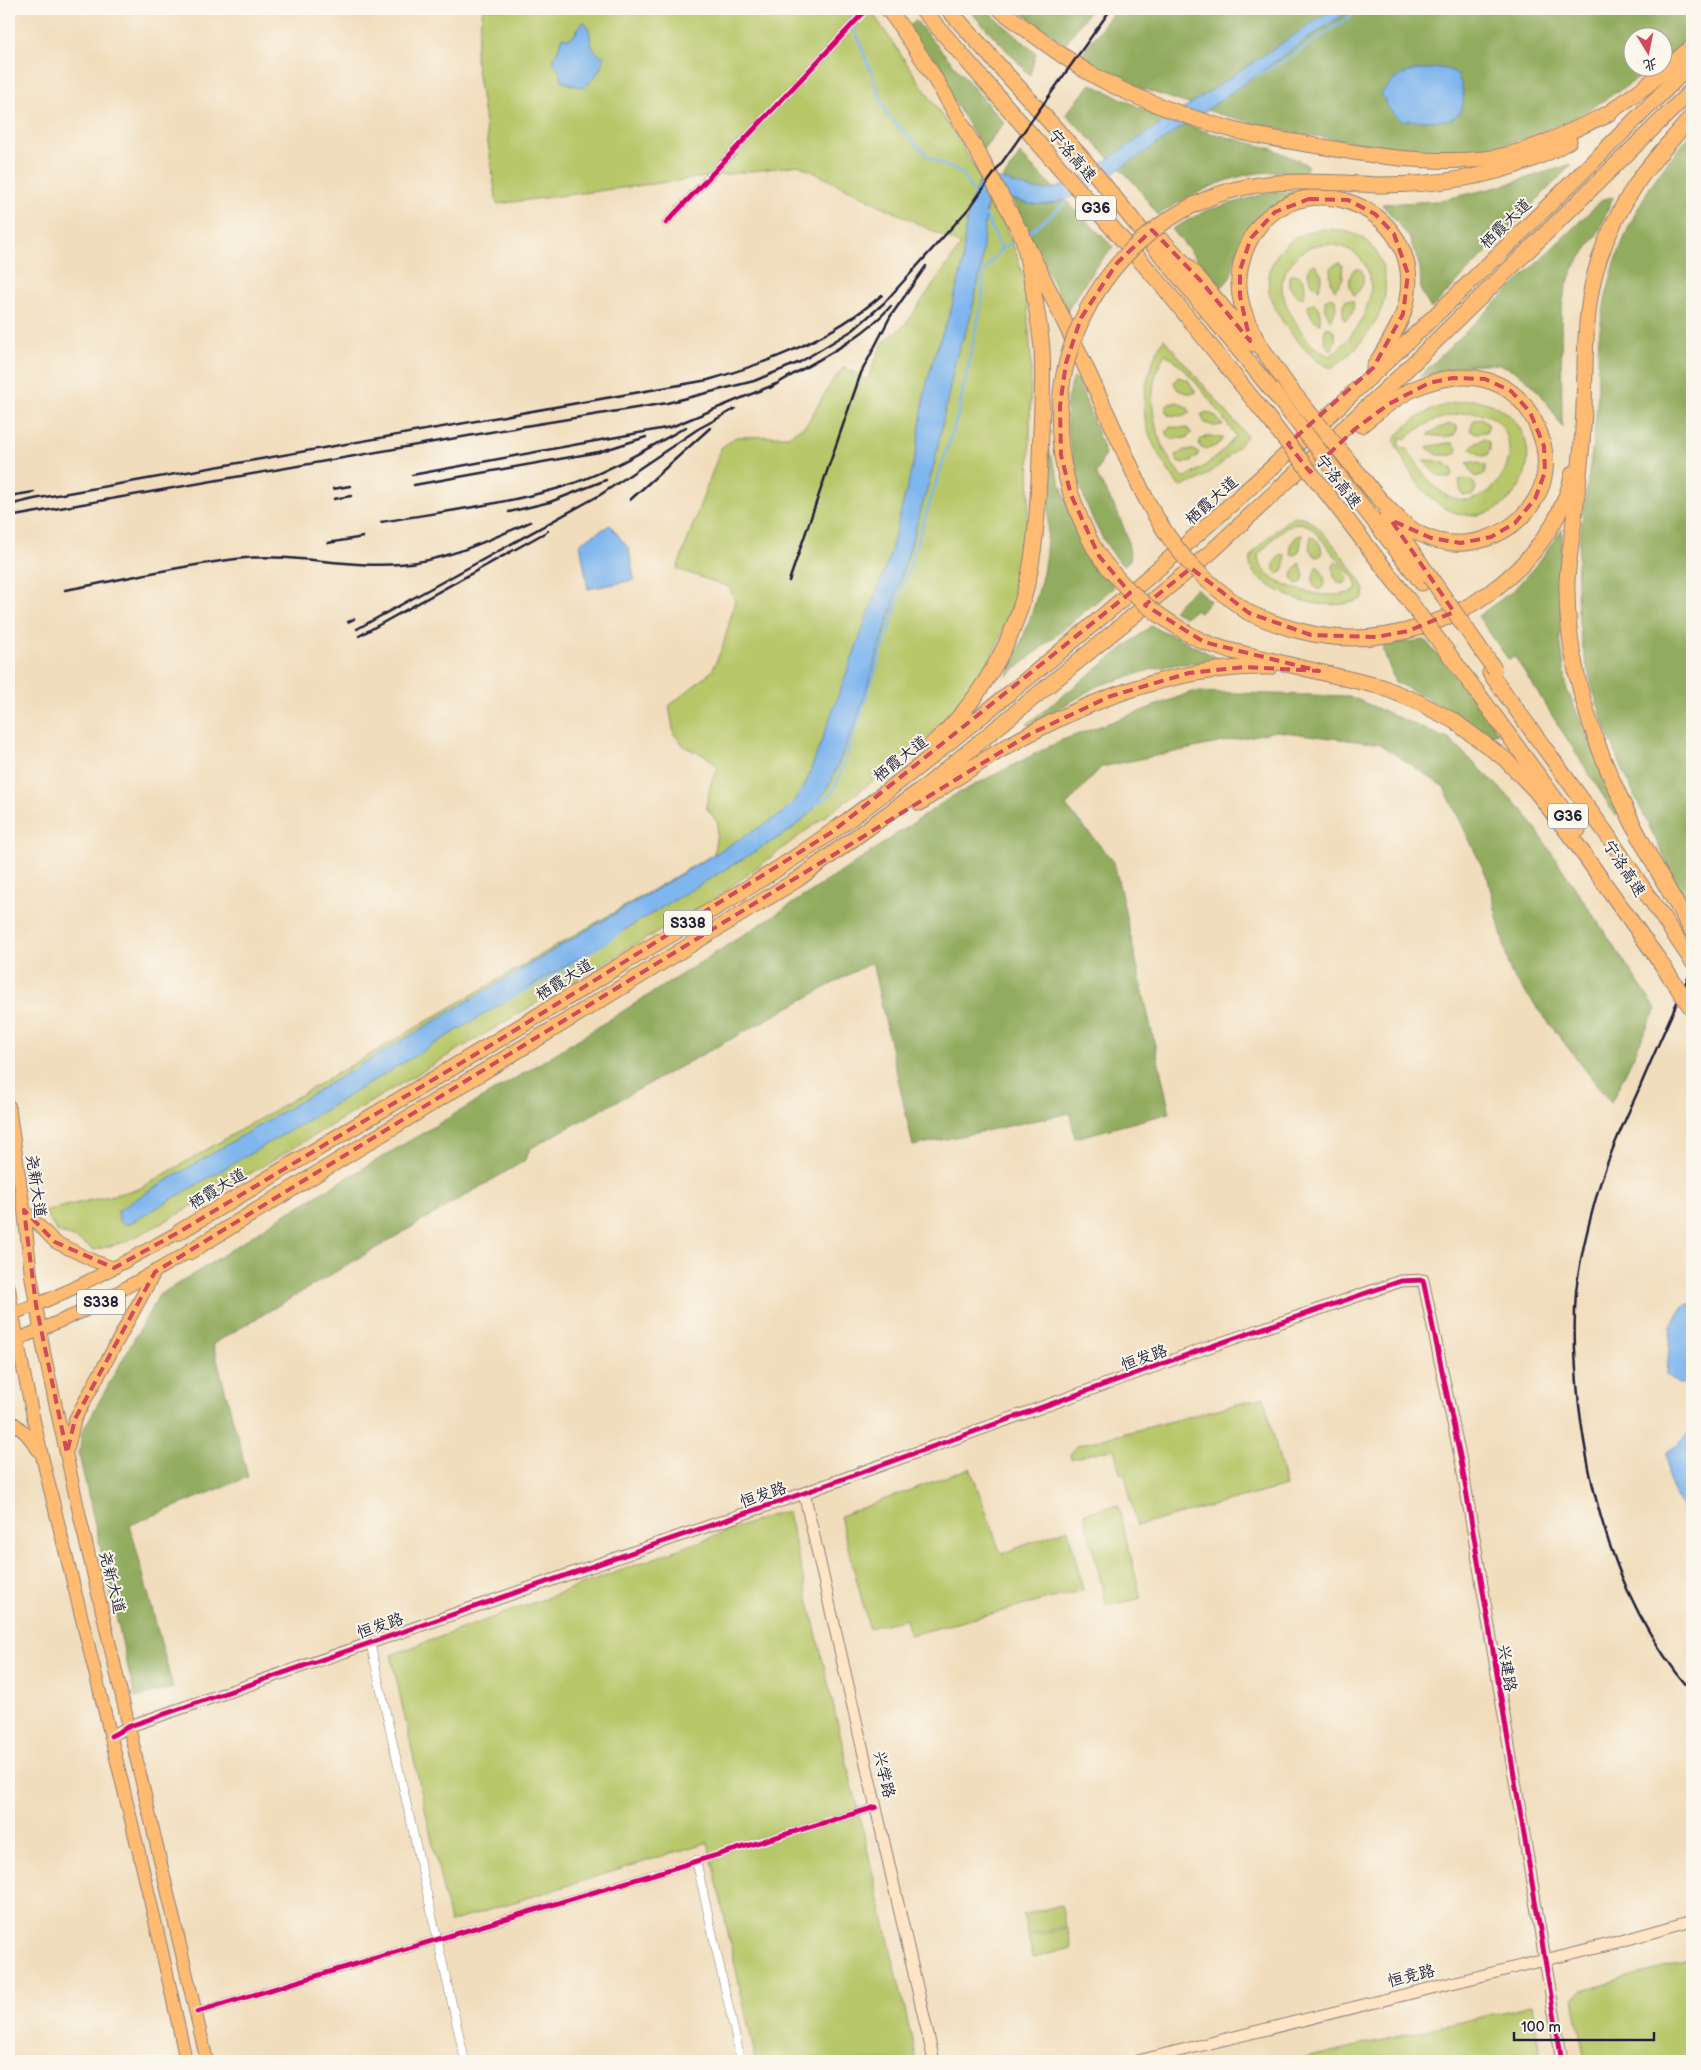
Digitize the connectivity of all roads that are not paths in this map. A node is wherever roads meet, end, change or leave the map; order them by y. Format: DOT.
graph roads {
  1 [pos="867,9"];
  2 [pos="888,9"];
  3 [pos="922,9"];
  4 [pos="948,9"];
  5 [pos="1000,9"];
  6 [pos="1692,48"];
  7 [pos="1692,63"];
  8 [pos="1692,90"];
  9 [pos="1609,113"];
  10 [pos="1692,116"];
  11 [pos="666,223"];
  12 [pos="1022,232"];
  13 [pos="1285,394"];
  14 [pos="1583,427"];
  15 [pos="1366,483"];
  16 [pos="1211,552"];
  17 [pos="1163,565"];
  18 [pos="1426,580"];
  19 [pos="1318,671"];
  20 [pos="798,879"];
  21 [pos="729,899"];
  22 [pos="1692,931"];
  23 [pos="1659,956"];
  24 [pos="1692,961"];
  25 [pos="1692,1002"];
  26 [pos="1692,1009"];
  27 [pos="9,1106"];
  28 [pos="24,1210"];
  29 [pos="179,1232"];
  30 [pos="189,1252"];
  31 [pos="114,1268"];
  32 [pos="156,1272"];
  33 [pos="1423,1280"];
  34 [pos="9,1288"];
  35 [pos="36,1305"];
  36 [pos="11,1315"];
  37 [pos="40,1330"];
  38 [pos="13,1341"];
  39 [pos="9,1420"];
  40 [pos="67,1453"];
  41 [pos="43,1458"];
  42 [pos="804,1493"];
  43 [pos="370,1642"];
  44 [pos="130,1726"];
  45 [pos="111,1736"];
  46 [pos="876,1807"];
  47 [pos="696,1860"];
  48 [pos="1692,1921"];
  49 [pos="438,1941"];
  50 [pos="1544,1959"];
  51 [pos="197,2012"];
  52 [pos="186,2061"];
  53 [pos="208,2061"];
  54 [pos="465,2061"];
  55 [pos="741,2061"];
  56 [pos="934,2061"];
  57 [pos="1138,2061"];
  58 [pos="1562,2061"];
  1 -- 11 [label="street"];
  2 -- 12 [label="highway"];
  3 -- 23 [label="highway, 宁洛高速 / G36, bridge"];
  4 -- 13 [label="highway, 宁洛高速 / G36"];
  5 -- 9 [label="highway"];
  6 -- 9 [label="highway"];
  7 -- 17 [label="highway, 栖霞大道"];
  8 -- 16 [label="highway"];
  9 -- 19 [label="highway, bridge"];
  10 -- 14 [label="highway"];
  12 -- 14 [label="highway, bridge"];
  12 -- 21 [label="highway"];
  13 -- 15 [label="highway, bridge"];
  13 -- 17 [label="highway"];
  13 -- 18 [label="highway, 宁洛高速 / G36, bridge"];
  14 -- 22 [label="highway"];
  15 -- 16 [label="highway"];
  15 -- 18 [label="highway"];
  16 -- 20 [label="highway, S338"];
  17 -- 21 [label="highway, 栖霞大道 / S338"];
  18 -- 24 [label="highway, 宁洛高速 / G36"];
  19 -- 20 [label="highway"];
  19 -- 23 [label="highway"];
  20 -- 30 [label="highway, S338"];
  21 -- 29 [label="highway, 栖霞大道 / S338"];
  23 -- 25 [label="highway, 宁洛高速 / G36"];
  23 -- 26 [label="highway, bridge"];
  27 -- 28 [label="main road, 尧新大道"];
  28 -- 31 [label="main road"];
  28 -- 35 [label="main road, 尧新大道"];
  29 -- 31 [label="main road, 栖霞大道 / S338"];
  30 -- 32 [label="main road, S338"];
  31 -- 35 [label="main road, 栖霞大道 / S338"];
  32 -- 37 [label="main road, S338"];
  32 -- 40 [label="main road"];
  33 -- 42 [label="street, 恒发路"];
  33 -- 50 [label="street, 兴建路"];
  34 -- 36 [label="main road"];
  35 -- 36 [label="main road, 栖霞大道 / S338"];
  35 -- 37 [label="main road, 尧新大道"];
  36 -- 38 [label="main road"];
  37 -- 38 [label="main road, S338"];
  37 -- 40 [label="main road, 尧新大道"];
  38 -- 41 [label="main road"];
  39 -- 41 [label="main road"];
  40 -- 44 [label="main road, 尧新大道"];
  41 -- 45 [label="main road"];
  42 -- 43 [label="street, 恒发路"];
  42 -- 46 [label="street, 兴学路"];
  43 -- 44 [label="street, 恒发路"];
  43 -- 49 [label="street"];
  44 -- 45 [label="street, 恒发路"];
  44 -- 51 [label="main road, 尧新大道"];
  45 -- 52 [label="main road"];
  46 -- 47 [label="street"];
  46 -- 56 [label="street, 兴学路"];
  47 -- 49 [label="street"];
  47 -- 55 [label="street"];
  48 -- 50 [label="street, 恒竞路"];
  49 -- 51 [label="street"];
  49 -- 54 [label="street"];
  50 -- 57 [label="street, 恒竞路"];
  50 -- 58 [label="street, 兴建路"];
  51 -- 53 [label="main road, 尧新大道"];
}
